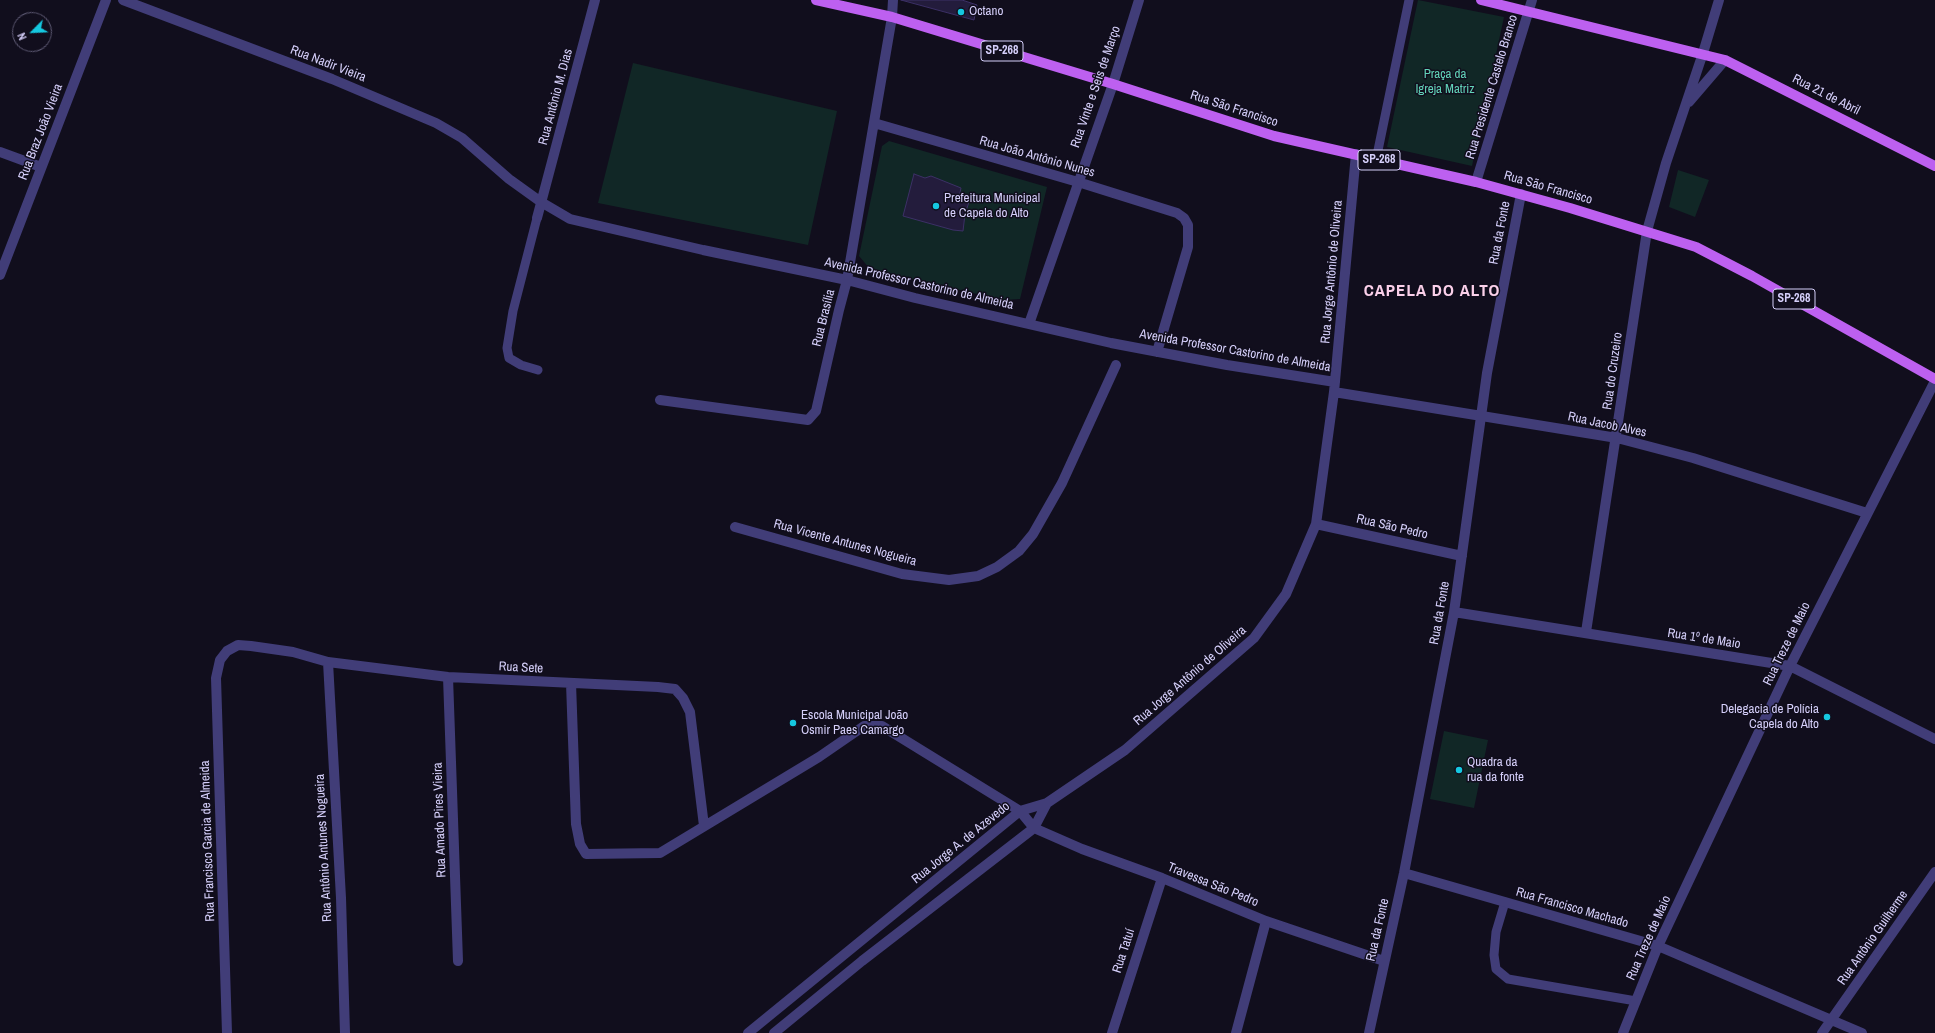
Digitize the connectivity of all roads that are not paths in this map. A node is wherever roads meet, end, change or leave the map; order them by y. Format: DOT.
graph roads {
  1 [pos="106,0"];
  2 [pos="123,0"];
  3 [pos="595,0"];
  4 [pos="816,0"];
  5 [pos="893,0"];
  6 [pos="1139,0"];
  7 [pos="1409,0"];
  8 [pos="1480,0"];
  9 [pos="1532,0"];
  10 [pos="1719,0"];
  11 [pos="1529,11"];
  12 [pos="892,17"];
  13 [pos="1703,53"];
  14 [pos="1725,60"];
  15 [pos="1113,84"];
  16 [pos="1685,106"];
  17 [pos="874,123"];
  18 [pos="0,152"];
  19 [pos="1356,154"];
  20 [pos="1376,160"];
  21 [pos="1935,166"];
  22 [pos="41,167"];
  23 [pos="509,178"];
  24 [pos="1078,182"];
  25 [pos="1476,182"];
  26 [pos="1521,194"];
  27 [pos="541,202"];
  28 [pos="537,218"];
  29 [pos="1647,231"];
  30 [pos="0,275"];
  31 [pos="847,280"];
  32 [pos="1029,324"];
  33 [pos="1157,352"];
  34 [pos="1116,365"];
  35 [pos="538,370"];
  36 [pos="1935,380"];
  37 [pos="1335,382"];
  38 [pos="1334,392"];
  39 [pos="660,400"];
  40 [pos="1482,415"];
  41 [pos="1617,438"];
  42 [pos="1867,513"];
  43 [pos="1316,524"];
  44 [pos="735,527"];
  45 [pos="1462,556"];
  46 [pos="1454,612"];
  47 [pos="1586,632"];
  48 [pos="227,651"];
  49 [pos="328,662"];
  50 [pos="1790,666"];
  51 [pos="448,677"];
  52 [pos="571,683"];
  53 [pos="1935,739"];
  54 [pos="1047,803"];
  55 [pos="1020,811"];
  56 [pos="704,826"];
  57 [pos="1034,828"];
  58 [pos="1935,872"];
  59 [pos="1404,873"];
  60 [pos="1162,878"];
  61 [pos="1505,902"];
  62 [pos="1266,921"];
  63 [pos="1658,946"];
  64 [pos="458,961"];
  65 [pos="1384,961"];
  66 [pos="1636,1001"];
  67 [pos="1832,1020"];
  68 [pos="227,1033"];
  69 [pos="345,1033"];
  70 [pos="748,1033"];
  71 [pos="774,1033"];
  72 [pos="1112,1033"];
  73 [pos="1236,1033"];
  74 [pos="1369,1033"];
  75 [pos="1623,1033"];
  76 [pos="1822,1033"];
  77 [pos="1862,1033"];
  1 -- 22 [label="street, Rua Braz João Vieira"];
  2 -- 23 [label="street, Rua Nadir Vieira"];
  3 -- 27 [label="street, Rua Antônio M. Dias"];
  4 -- 12 [label="main road, Rua São Francisco / SP-268"];
  5 -- 12 [label="street, Rua Brasília"];
  6 -- 15 [label="street, Rua Vinte e Seis de Março"];
  7 -- 20 [label="lane"];
  8 -- 11 [label="main road, Rua 21 de Abril"];
  9 -- 11 [label="street, Rua Presidente Castelo Branco"];
  10 -- 13 [label="street, Rua do Cruzeiro"];
  11 -- 13 [label="main road, Rua 21 de Abril"];
  11 -- 25 [label="street, Rua Presidente Castelo Branco"];
  12 -- 15 [label="main road, Rua São Francisco / SP-268"];
  12 -- 17 [label="street, Rua Brasília"];
  13 -- 14 [label="main road, Rua 21 de Abril"];
  13 -- 16 [label="street, Rua do Cruzeiro"];
  14 -- 16 [label="street"];
  14 -- 21 [label="main road, Rua 21 de Abril"];
  15 -- 19 [label="main road, Rua São Francisco / SP-268"];
  15 -- 24 [label="street, Rua Vinte e Seis de Março"];
  16 -- 29 [label="street, Rua do Cruzeiro"];
  17 -- 24 [label="street, Rua João Antônio Nunes"];
  17 -- 31 [label="street, Rua Brasília"];
  18 -- 22 [label="street"];
  19 -- 20 [label="main road, Rua São Francisco / SP-268"];
  19 -- 37 [label="street, Rua Jorge Antônio de Oliveira"];
  20 -- 25 [label="main road, Rua São Francisco / SP-268"];
  22 -- 30 [label="street, Rua Braz João Vieira"];
  23 -- 27 [label="street, Avenida Professor Castorino de Almeida"];
  24 -- 32 [label="street"];
  24 -- 33 [label="street, Rua João Antônio Nunes"];
  25 -- 26 [label="main road, Rua São Francisco / SP-268"];
  26 -- 29 [label="main road, Rua São Francisco / SP-268"];
  26 -- 40 [label="street, Rua da Fonte"];
  27 -- 28 [label="street, Rua Antônio M. Dias"];
  27 -- 31 [label="street, Avenida Professor Castorino de Almeida"];
  28 -- 35 [label="lane"];
  29 -- 36 [label="main road, SP-268"];
  29 -- 41 [label="street, Rua do Cruzeiro"];
  31 -- 32 [label="street, Avenida Professor Castorino de Almeida"];
  31 -- 39 [label="street, Rua Brasília"];
  32 -- 33 [label="street, Avenida Professor Castorino de Almeida"];
  33 -- 37 [label="street, Avenida Professor Castorino de Almeida"];
  34 -- 44 [label="street, Rua Vicente Antunes Nogueira"];
  36 -- 42 [label="street, Rua Treze de Maio"];
  37 -- 38 [label="street, Rua Jorge Antônio de Oliveira"];
  38 -- 40 [label="street, Rua Jacob Alves"];
  38 -- 43 [label="street, Rua Jorge Antônio de Oliveira"];
  40 -- 41 [label="street, Rua Jacob Alves"];
  40 -- 45 [label="street, Rua da Fonte"];
  41 -- 42 [label="street, Rua Jacob Alves"];
  41 -- 47 [label="street, Rua do Cruzeiro"];
  42 -- 50 [label="street, Rua Treze de Maio"];
  43 -- 45 [label="street, Rua São Pedro"];
  43 -- 54 [label="street, Rua Jorge Antônio de Oliveira"];
  45 -- 46 [label="street, Rua da Fonte"];
  46 -- 47 [label="street, Rua 1º de Maio"];
  46 -- 59 [label="street, Rua da Fonte"];
  47 -- 50 [label="street, Rua 1º de Maio"];
  48 -- 49 [label="street, Rua Sete"];
  48 -- 68 [label="street, Rua Francisco Garcia de Almeida"];
  49 -- 51 [label="street, Rua Sete"];
  49 -- 69 [label="street, Rua Antônio Antunes Nogueira"];
  50 -- 53 [label="street, Rua 1º de Maio"];
  50 -- 63 [label="street, Rua Treze de Maio"];
  51 -- 52 [label="street, Rua Sete"];
  51 -- 64 [label="street, Rua Amado Pires Vieira"];
  52 -- 56 [label="street, Rua Sete"];
  52 -- 56 [label="street"];
  54 -- 55 [label="street, Rua Jorge A. de Azevedo"];
  54 -- 57 [label="street"];
  55 -- 56 [label="street"];
  55 -- 57 [label="street"];
  55 -- 70 [label="street, Rua Jorge A. de Azevedo"];
  57 -- 60 [label="street, Travessa São Pedro"];
  57 -- 71 [label="street"];
  58 -- 67 [label="street, Rua Antônio Guilherme"];
  59 -- 61 [label="street, Rua Francisco Machado"];
  59 -- 65 [label="street, Rua da Fonte"];
  60 -- 62 [label="street, Travessa São Pedro"];
  60 -- 72 [label="street, Rua Tatuí"];
  61 -- 63 [label="street, Rua Francisco Machado"];
  61 -- 66 [label="lane"];
  62 -- 65 [label="street, Travessa São Pedro"];
  62 -- 73 [label="street"];
  63 -- 66 [label="street, Rua Treze de Maio"];
  63 -- 67 [label="street, Rua Francisco Machado"];
  65 -- 74 [label="street, Rua da Fonte"];
  66 -- 75 [label="street, Rua Treze de Maio"];
  67 -- 76 [label="street, Rua Antônio Guilherme"];
  67 -- 77 [label="street, Rua Francisco Machado"];
}
